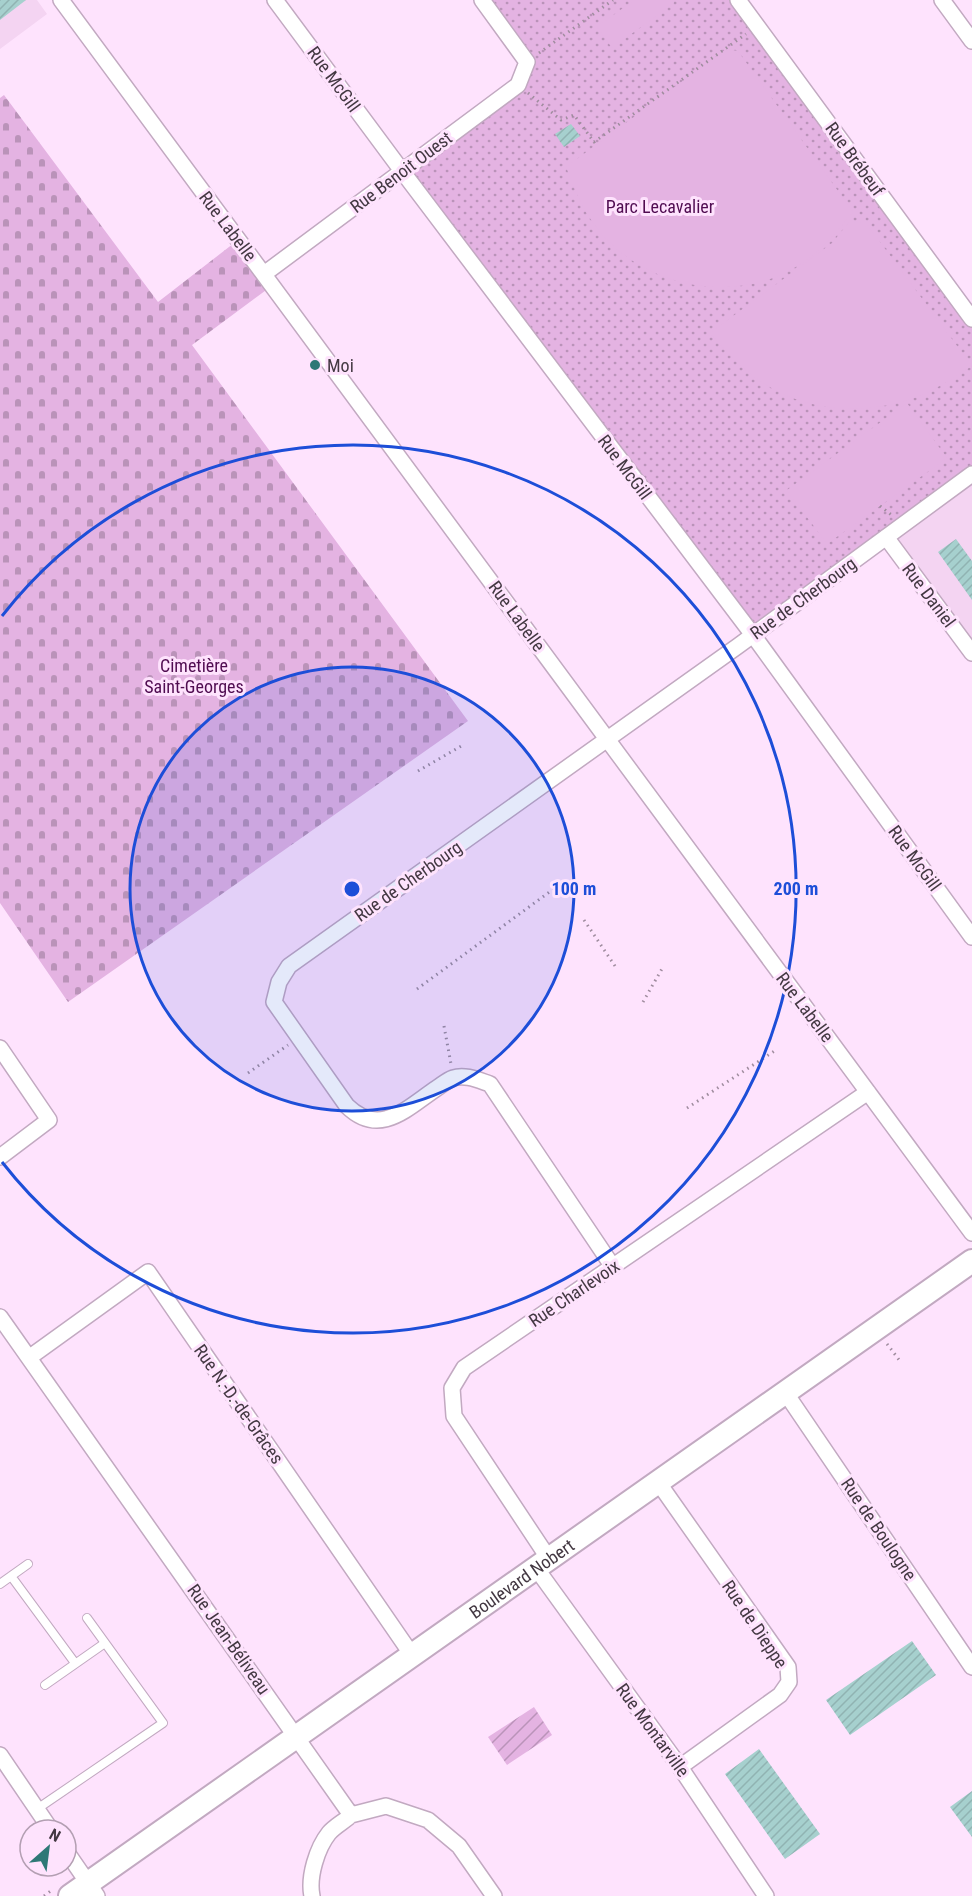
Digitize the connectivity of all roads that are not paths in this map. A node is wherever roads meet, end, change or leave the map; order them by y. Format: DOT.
graph roads {
  1 [pos="61,0"];
  2 [pos="275,0"];
  3 [pos="482,0"];
  4 [pos="738,0"];
  5 [pos="942,0"];
  6 [pos="972,41"];
  7 [pos="402,171"];
  8 [pos="264,274"];
  9 [pos="972,319"];
  10 [pos="972,474"];
  11 [pos="886,537"];
  12 [pos="753,635"];
  13 [pos="972,653"];
  14 [pos="607,739"];
  15 [pos="972,937"];
  16 [pos="0,1048"];
  17 [pos="868,1092"];
  18 [pos="0,1157"];
  19 [pos="972,1233"];
  20 [pos="972,1261"];
  21 [pos="612,1267"];
  22 [pos="0,1317"];
  23 [pos="30,1357"];
  24 [pos="785,1392"];
  25 [pos="658,1482"];
  26 [pos="542,1563"];
  27 [pos="28,1564"];
  28 [pos="11,1576"];
  29 [pos="0,1584"];
  30 [pos="87,1618"];
  31 [pos="105,1643"];
  32 [pos="412,1655"];
  33 [pos="75,1664"];
  34 [pos="972,1667"];
  35 [pos="45,1684"];
  36 [pos="297,1736"];
  37 [pos="0,1755"];
  38 [pos="680,1767"];
  39 [pos="37,1809"];
  40 [pos="351,1815"];
  41 [pos="43,1818"];
  42 [pos="78,1877"];
  43 [pos="85,1892"];
  44 [pos="312,1896"];
  45 [pos="494,1896"];
  46 [pos="766,1896"];
  1 -- 8 [label="street, Rue Labelle"];
  2 -- 7 [label="street, Rue McGill"];
  3 -- 7 [label="street, Rue Benoit Ouest"];
  4 -- 9 [label="street, Rue Brébeuf"];
  5 -- 6 [label="street"];
  7 -- 8 [label="street, Rue Benoit Ouest"];
  7 -- 12 [label="street, Rue McGill"];
  8 -- 14 [label="street, Rue Labelle"];
  10 -- 11 [label="street, Rue de Cherbourg"];
  11 -- 12 [label="street, Rue de Cherbourg"];
  11 -- 13 [label="street, Rue Daniel"];
  12 -- 14 [label="street, Rue de Cherbourg"];
  12 -- 15 [label="street, Rue McGill"];
  14 -- 17 [label="street, Rue Labelle"];
  14 -- 21 [label="street, Rue de Cherbourg"];
  16 -- 18 [label="street"];
  17 -- 19 [label="street, Rue Labelle"];
  17 -- 21 [label="street, Rue Charlevoix"];
  20 -- 24 [label="street, Boulevard Nobert"];
  21 -- 26 [label="street, Rue Charlevoix"];
  22 -- 23 [label="street, Rue Jean-Béliveau"];
  23 -- 32 [label="street, Rue N.-D.-de-Grâces"];
  23 -- 36 [label="street, Rue Jean-Béliveau"];
  24 -- 25 [label="street, Boulevard Nobert"];
  24 -- 34 [label="street, Rue de Boulogne"];
  25 -- 26 [label="street, Boulevard Nobert"];
  25 -- 38 [label="street, Rue de Dieppe"];
  26 -- 32 [label="street, Boulevard Nobert"];
  26 -- 38 [label="street, Rue Montarville"];
  27 -- 28 [label="lane"];
  28 -- 29 [label="lane"];
  28 -- 33 [label="lane"];
  30 -- 31 [label="lane"];
  31 -- 33 [label="lane"];
  31 -- 39 [label="lane"];
  32 -- 36 [label="street, Boulevard Nobert"];
  33 -- 35 [label="lane"];
  36 -- 40 [label="street, Rue Jean-Béliveau"];
  36 -- 43 [label="street, Boulevard Nobert"];
  37 -- 39 [label="street"];
  38 -- 46 [label="street, Rue Montarville"];
  39 -- 41 [label="street"];
  40 -- 44 [label="street"];
  40 -- 45 [label="street"];
  42 -- 43 [label="street"];
}
